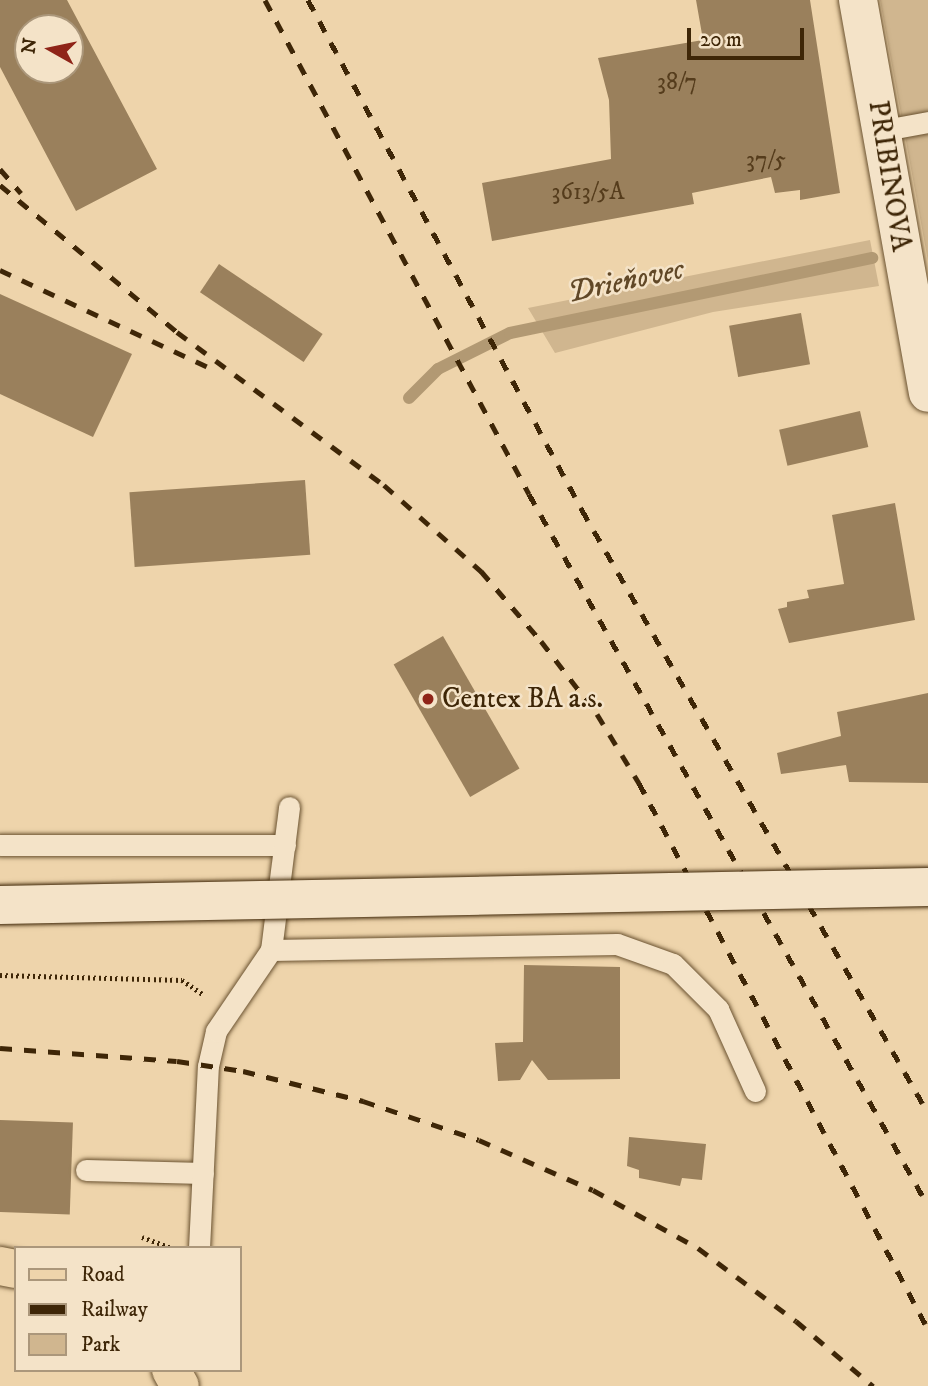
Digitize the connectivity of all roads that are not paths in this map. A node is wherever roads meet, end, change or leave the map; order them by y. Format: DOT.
graph roads {
  1 [pos="858,0"];
  2 [pos="928,122"];
  3 [pos="879,131"];
  4 [pos="928,393"];
  5 [pos="289,807"];
  6 [pos="0,845"];
  7 [pos="285,845"];
  8 [pos="928,887"];
  9 [pos="0,905"];
  10 [pos="271,950"];
  11 [pos="754,1091"];
  12 [pos="86,1170"];
  13 [pos="203,1173"];
  14 [pos="199,1246"];
  1 -- 3 [label="street, PRIBINOVA"];
  2 -- 3 [label="lane"];
  3 -- 4 [label="street, PRIBINOVA"];
  5 -- 7 [label="lane"];
  6 -- 7 [label="lane"];
  7 -- 10 [label="lane"];
  8 -- 9 [label="street, bridge"];
  10 -- 11 [label="lane"];
  10 -- 13 [label="lane"];
  12 -- 13 [label="lane"];
  13 -- 14 [label="lane"];
}
